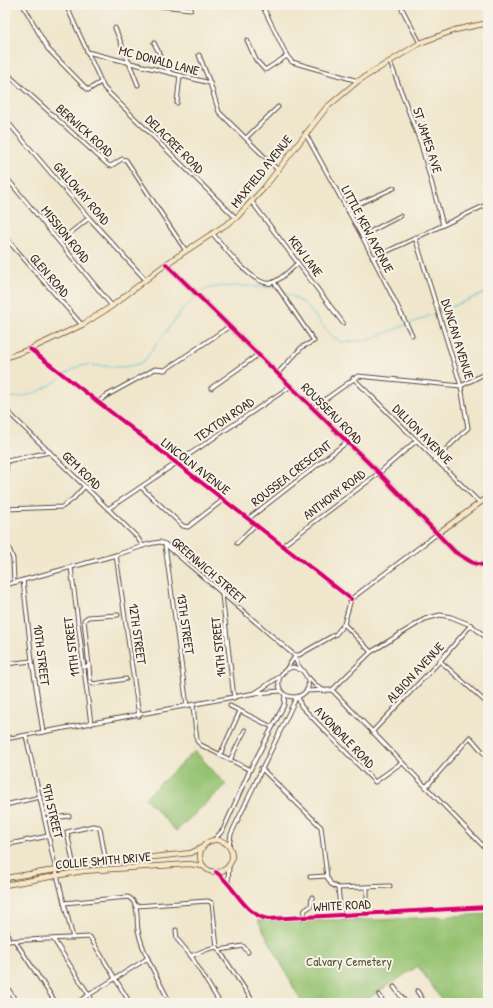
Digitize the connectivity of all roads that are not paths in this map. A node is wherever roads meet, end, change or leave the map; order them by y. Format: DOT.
graph roads {
  1 [pos="23,5"];
  2 [pos="66,5"];
  3 [pos="150,5"];
  4 [pos="262,5"];
  5 [pos="400,5"];
  6 [pos="191,9"];
  7 [pos="488,24"];
  8 [pos="115,28"];
  9 [pos="246,40"];
  10 [pos="154,43"];
  11 [pos="420,43"];
  12 [pos="87,52"];
  13 [pos="199,55"];
  14 [pos="287,56"];
  15 [pos="128,62"];
  16 [pos="390,62"];
  17 [pos="5,72"];
  18 [pos="169,72"];
  19 [pos="180,75"];
  20 [pos="10,76"];
  21 [pos="5,81"];
  22 [pos="358,81"];
  23 [pos="101,82"];
  24 [pos="210,83"];
  25 [pos="138,85"];
  26 [pos="177,103"];
  27 [pos="278,108"];
  28 [pos="5,119"];
  29 [pos="306,133"];
  30 [pos="246,138"];
  31 [pos="278,170"];
  32 [pos="5,176"];
  33 [pos="394,188"];
  34 [pos="252,202"];
  35 [pos="488,204"];
  36 [pos="347,209"];
  37 [pos="400,216"];
  38 [pos="90,218"];
  39 [pos="236,218"];
  40 [pos="443,225"];
  41 [pos="213,234"];
  42 [pos="362,236"];
  43 [pos="5,237"];
  44 [pos="415,237"];
  45 [pos="60,241"];
  46 [pos="186,251"];
  47 [pos="373,258"];
  48 [pos="298,263"];
  49 [pos="166,264"];
  50 [pos="145,279"];
  51 [pos="274,282"];
  52 [pos="112,306"];
  53 [pos="343,323"];
  54 [pos="82,325"];
  55 [pos="230,326"];
  56 [pos="412,335"];
  57 [pos="30,349"];
  58 [pos="259,354"];
  59 [pos="5,358"];
  60 [pos="488,372"];
  61 [pos="278,373"];
  62 [pos="353,378"];
  63 [pos="291,386"];
  64 [pos="462,386"];
  65 [pos="211,388"];
  66 [pos="98,402"];
  67 [pos="312,408"];
  68 [pos="5,409"];
  69 [pos="416,441"];
  70 [pos="347,442"];
  71 [pos="50,452"];
  72 [pos="6,460"];
  73 [pos="435,460"];
  74 [pos="177,464"];
  75 [pos="378,473"];
  76 [pos="5,480"];
  77 [pos="85,486"];
  78 [pos="142,488"];
  79 [pos="488,497"];
  80 [pos="223,500"];
  81 [pos="480,504"];
  82 [pos="5,508"];
  83 [pos="108,509"];
  84 [pos="248,519"];
  85 [pos="256,525"];
  86 [pos="437,534"];
  87 [pos="5,538"];
  88 [pos="237,543"];
  89 [pos="165,544"];
  90 [pos="143,546"];
  91 [pos="282,546"];
  92 [pos="116,555"];
  93 [pos="488,566"];
  94 [pos="71,567"];
  95 [pos="23,580"];
  96 [pos="14,582"];
  97 [pos="5,584"];
  98 [pos="222,595"];
  99 [pos="351,599"];
  100 [pos="118,615"];
  101 [pos="344,624"];
  102 [pos="471,625"];
  103 [pos="488,639"];
  104 [pos="371,652"];
  105 [pos="294,657"];
  106 [pos="32,661"];
  107 [pos="440,661"];
  108 [pos="5,664"];
  109 [pos="84,666"];
  110 [pos="89,666"];
  111 [pos="304,671"];
  112 [pos="282,672"];
  113 [pos="307,675"];
  114 [pos="279,677"];
  115 [pos="126,679"];
  116 [pos="332,690"];
  117 [pos="281,691"];
  118 [pos="306,692"];
  119 [pos="326,692"];
  120 [pos="256,693"];
  121 [pos="285,695"];
  122 [pos="234,698"];
  123 [pos="297,698"];
  124 [pos="488,704"];
  125 [pos="187,706"];
  126 [pos="193,706"];
  127 [pos="230,706"];
  128 [pos="240,711"];
  129 [pos="139,716"];
  130 [pos="91,724"];
  131 [pos="272,727"];
  132 [pos="245,730"];
  133 [pos="43,732"];
  134 [pos="372,732"];
  135 [pos="26,736"];
  136 [pos="5,739"];
  137 [pos="220,755"];
  138 [pos="488,758"];
  139 [pos="230,760"];
  140 [pos="401,763"];
  141 [pos="261,768"];
  142 [pos="250,770"];
  143 [pos="426,787"];
  144 [pos="40,798"];
  145 [pos="5,804"];
  146 [pos="69,816"];
  147 [pos="45,819"];
  148 [pos="48,836"];
  149 [pos="214,840"];
  150 [pos="5,845"];
  151 [pos="229,846"];
  152 [pos="202,848"];
  153 [pos="488,851"];
  154 [pos="106,862"];
  155 [pos="203,866"];
  156 [pos="229,866"];
  157 [pos="74,867"];
  158 [pos="56,869"];
  159 [pos="216,872"];
  160 [pos="57,875"];
  161 [pos="326,876"];
  162 [pos="310,877"];
  163 [pos="5,878"];
  164 [pos="228,882"];
  165 [pos="5,885"];
  166 [pos="390,886"];
  167 [pos="367,887"];
  168 [pos="338,888"];
  169 [pos="312,897"];
  170 [pos="64,903"];
  171 [pos="136,906"];
  172 [pos="488,907"];
  173 [pos="368,914"];
  174 [pos="341,915"];
  175 [pos="303,918"];
  176 [pos="5,922"];
  177 [pos="176,930"];
  178 [pos="73,938"];
  179 [pos="15,940"];
  180 [pos="54,940"];
  181 [pos="7,941"];
  182 [pos="217,947"];
  183 [pos="220,950"];
  184 [pos="248,952"];
  185 [pos="191,956"];
  186 [pos="148,958"];
  187 [pos="115,979"];
  188 [pos="5,984"];
  189 [pos="394,987"];
  190 [pos="417,991"];
  191 [pos="89,995"];
  192 [pos="379,995"];
  193 [pos="488,999"];
  194 [pos="17,1003"];
  195 [pos="56,1003"];
  196 [pos="76,1003"];
  197 [pos="94,1003"];
  198 [pos="130,1003"];
  199 [pos="170,1003"];
  200 [pos="220,1003"];
  201 [pos="254,1003"];
  202 [pos="384,1003"];
  203 [pos="406,1003"];
  204 [pos="424,1003"];
  205 [pos="487,1003"];
  1 -- 23 [label="street"];
  2 -- 12 [label="street, DELACREE ROAD"];
  3 -- 6 [label="street"];
  4 -- 14 [label="street"];
  5 -- 11 [label="street"];
  7 -- 11 [label="street, MAXFIELD AVENUE"];
  8 -- 15 [label="street"];
  9 -- 14 [label="street"];
  10 -- 18 [label="street"];
  11 -- 16 [label="street, MAXFIELD AVENUE"];
  12 -- 15 [label="street, MC DONALD LANE"];
  12 -- 23 [label="street, DELACREE ROAD"];
  13 -- 24 [label="street"];
  14 -- 22 [label="street"];
  15 -- 18 [label="street, MC DONALD LANE"];
  15 -- 25 [label="street"];
  16 -- 22 [label="street, MAXFIELD AVENUE"];
  16 -- 40 [label="street, ST JAMES AVE"];
  17 -- 20 [label="street, BERWICK ROAD"];
  18 -- 19 [label="street, MC DONALD LANE"];
  19 -- 24 [label="street, MC DONALD LANE"];
  19 -- 26 [label="street"];
  20 -- 21 [label="street"];
  20 -- 46 [label="street, BERWICK ROAD"];
  22 -- 29 [label="street, MAXFIELD AVENUE"];
  23 -- 39 [label="street, DELACREE ROAD"];
  24 -- 30 [label="street, MC DONALD LANE"];
  27 -- 30 [label="street"];
  28 -- 38 [label="street, GALLOWAY ROAD"];
  29 -- 31 [label="street, MAXFIELD AVENUE"];
  29 -- 36 [label="street, LITTLE KEW AVENUE"];
  30 -- 31 [label="street, MC DONALD LANE"];
  31 -- 34 [label="street, MAXFIELD AVENUE"];
  32 -- 45 [label="street, MISSION ROAD"];
  33 -- 36 [label="street"];
  34 -- 39 [label="street, MAXFIELD AVENUE"];
  34 -- 48 [label="street, KEW LANE"];
  35 -- 40 [label="street"];
  36 -- 42 [label="street, LITTLE KEW AVENUE"];
  37 -- 42 [label="street"];
  38 -- 45 [label="street"];
  38 -- 50 [label="street, GALLOWAY ROAD"];
  39 -- 41 [label="street, MAXFIELD AVENUE"];
  40 -- 44 [label="street"];
  41 -- 46 [label="street, MAXFIELD AVENUE"];
  41 -- 51 [label="street"];
  42 -- 47 [label="street, LITTLE KEW AVENUE"];
  43 -- 54 [label="street, GLEN ROAD"];
  44 -- 47 [label="street"];
  44 -- 64 [label="street, DUNCAN AVENUE"];
  45 -- 52 [label="street, MISSION ROAD"];
  46 -- 49 [label="street, MAXFIELD AVENUE"];
  47 -- 56 [label="street, LITTLE KEW AVENUE"];
  48 -- 51 [label="street"];
  48 -- 53 [label="street, KEW LANE"];
  49 -- 50 [label="street, MAXFIELD AVENUE"];
  49 -- 55 [label="street, ROUSSEAU ROAD"];
  50 -- 52 [label="street, MAXFIELD AVENUE"];
  51 -- 61 [label="street"];
  52 -- 54 [label="street, MAXFIELD AVENUE"];
  54 -- 57 [label="street, MAXFIELD AVENUE"];
  55 -- 58 [label="street, ROUSSEAU ROAD"];
  55 -- 66 [label="street"];
  57 -- 59 [label="street, MAXFIELD AVENUE"];
  57 -- 66 [label="street, LINCOLN AVENUE"];
  58 -- 61 [label="street, ROUSSEAU ROAD"];
  58 -- 65 [label="street"];
  60 -- 64 [label="street"];
  61 -- 63 [label="street, ROUSSEAU ROAD"];
  62 -- 64 [label="street"];
  62 -- 67 [label="street"];
  62 -- 69 [label="street, DILLION AVENUE"];
  63 -- 67 [label="street, ROUSSEAU ROAD"];
  63 -- 74 [label="street, TEXTON ROAD"];
  64 -- 73 [label="street, DUNCAN AVENUE"];
  66 -- 74 [label="street, LINCOLN AVENUE"];
  67 -- 70 [label="street, ROUSSEAU ROAD"];
  68 -- 71 [label="street, GEM ROAD"];
  69 -- 73 [label="street, DILLION AVENUE"];
  69 -- 75 [label="street, ANTHONY ROAD"];
  70 -- 75 [label="street, ROUSSEAU ROAD"];
  70 -- 84 [label="street, ROUSSEA CRESCENT"];
  71 -- 72 [label="street"];
  71 -- 77 [label="street, GEM ROAD"];
  72 -- 76 [label="street"];
  73 -- 81 [label="street, DILLION AVENUE"];
  74 -- 78 [label="street, TEXTON ROAD"];
  74 -- 80 [label="street, LINCOLN AVENUE"];
  75 -- 86 [label="street, ROUSSEAU ROAD"];
  75 -- 91 [label="street, ANTHONY ROAD"];
  77 -- 82 [label="street"];
  77 -- 83 [label="street, GEM ROAD"];
  78 -- 80 [label="street"];
  78 -- 83 [label="street, TEXTON ROAD"];
  79 -- 81 [label="street"];
  80 -- 84 [label="street, LINCOLN AVENUE"];
  81 -- 86 [label="street"];
  83 -- 90 [label="street, GEM ROAD"];
  84 -- 85 [label="street, LINCOLN AVENUE"];
  85 -- 88 [label="street"];
  85 -- 91 [label="street, LINCOLN AVENUE"];
  86 -- 93 [label="street, ROUSSEAU ROAD"];
  86 -- 99 [label="street"];
  87 -- 96 [label="street"];
  89 -- 90 [label="street, GREENWICH STREET"];
  89 -- 98 [label="street, GREENWICH STREET"];
  89 -- 125 [label="street, 13TH STREET"];
  90 -- 92 [label="street, GREENWICH STREET"];
  91 -- 99 [label="street, LINCOLN AVENUE"];
  92 -- 94 [label="street, GREENWICH STREET"];
  92 -- 129 [label="street, 12TH STREET"];
  94 -- 95 [label="street, GREENWICH STREET"];
  94 -- 109 [label="street, 11TH STREET"];
  95 -- 96 [label="street, GREENWICH STREET"];
  95 -- 106 [label="street, 10TH STREET"];
  96 -- 97 [label="street, GREENWICH STREET"];
  98 -- 105 [label="street, GREENWICH STREET"];
  98 -- 122 [label="street, 14TH STREET"];
  99 -- 101 [label="street"];
  100 -- 110 [label="street"];
  101 -- 104 [label="street"];
  101 -- 105 [label="street"];
  102 -- 103 [label="street"];
  102 -- 104 [label="street"];
  102 -- 107 [label="street, ALBION AVENUE"];
  104 -- 116 [label="street"];
  105 -- 111 [label="street, GREENWICH STREET"];
  105 -- 112 [label="street"];
  106 -- 108 [label="street"];
  106 -- 133 [label="street, 10TH STREET"];
  107 -- 124 [label="street"];
  107 -- 134 [label="street, ALBION AVENUE"];
  109 -- 110 [label="street"];
  109 -- 130 [label="street, 11TH STREET"];
  110 -- 115 [label="street"];
  111 -- 112 [label="street"];
  111 -- 113 [label="street"];
  112 -- 114 [label="street"];
  113 -- 118 [label="street"];
  113 -- 119 [label="street"];
  114 -- 117 [label="street"];
  114 -- 120 [label="street"];
  116 -- 119 [label="street"];
  116 -- 134 [label="street"];
  117 -- 120 [label="street"];
  117 -- 121 [label="street"];
  118 -- 119 [label="street"];
  118 -- 123 [label="street"];
  120 -- 122 [label="street"];
  121 -- 123 [label="street"];
  121 -- 131 [label="street"];
  122 -- 126 [label="street"];
  123 -- 140 [label="street, AVONDALE ROAD"];
  123 -- 141 [label="street"];
  125 -- 126 [label="street"];
  125 -- 129 [label="street"];
  126 -- 137 [label="street"];
  127 -- 128 [label="street"];
  128 -- 131 [label="street"];
  128 -- 137 [label="street"];
  129 -- 130 [label="street"];
  130 -- 133 [label="street"];
  131 -- 142 [label="street"];
  132 -- 139 [label="street"];
  133 -- 135 [label="street"];
  134 -- 140 [label="street"];
  135 -- 136 [label="street"];
  135 -- 144 [label="street, 9TH STREET"];
  137 -- 139 [label="street"];
  138 -- 143 [label="street"];
  139 -- 142 [label="street"];
  140 -- 143 [label="street"];
  141 -- 151 [label="street"];
  141 -- 161 [label="street"];
  142 -- 149 [label="street"];
  143 -- 153 [label="street"];
  144 -- 145 [label="street"];
  144 -- 147 [label="street, 9TH STREET"];
  146 -- 147 [label="street"];
  147 -- 148 [label="street, 9TH STREET"];
  148 -- 150 [label="street"];
  148 -- 158 [label="street, 9TH STREET"];
  149 -- 151 [label="street"];
  149 -- 152 [label="street"];
  151 -- 156 [label="street"];
  152 -- 154 [label="street, COLLIE SMITH DRIVE"];
  152 -- 155 [label="street"];
  154 -- 157 [label="street, COLLIE SMITH DRIVE"];
  154 -- 157 [label="street"];
  155 -- 159 [label="street"];
  155 -- 160 [label="street, COLLIE SMITH DRIVE"];
  156 -- 159 [label="street"];
  156 -- 164 [label="street"];
  157 -- 158 [label="street, COLLIE SMITH DRIVE"];
  158 -- 160 [label="street, 9TH STREET"];
  158 -- 163 [label="street, COLLIE SMITH DRIVE"];
  159 -- 164 [label="street, WHITE ROAD"];
  160 -- 165 [label="street, COLLIE SMITH DRIVE"];
  160 -- 170 [label="street, 9TH STREET"];
  161 -- 162 [label="street"];
  161 -- 168 [label="street"];
  164 -- 175 [label="street, WHITE ROAD"];
  166 -- 167 [label="street"];
  167 -- 168 [label="street"];
  167 -- 173 [label="street"];
  168 -- 174 [label="street"];
  169 -- 175 [label="street"];
  170 -- 171 [label="street"];
  170 -- 178 [label="street, 9TH STREET"];
  171 -- 182 [label="street"];
  171 -- 186 [label="street"];
  172 -- 173 [label="street, WHITE ROAD"];
  173 -- 174 [label="street, WHITE ROAD"];
  174 -- 175 [label="street, WHITE ROAD"];
  176 -- 181 [label="street"];
  177 -- 185 [label="street"];
  178 -- 180 [label="street"];
  178 -- 187 [label="street"];
  179 -- 180 [label="street"];
  179 -- 181 [label="street"];
  179 -- 195 [label="street"];
  180 -- 191 [label="street"];
  182 -- 183 [label="street"];
  182 -- 185 [label="street"];
  183 -- 184 [label="street"];
  183 -- 201 [label="street"];
  185 -- 200 [label="street"];
  186 -- 187 [label="street"];
  186 -- 199 [label="street"];
  187 -- 191 [label="street"];
  187 -- 198 [label="street"];
  188 -- 194 [label="street"];
  189 -- 203 [label="street"];
  190 -- 204 [label="street"];
  191 -- 196 [label="street"];
  191 -- 197 [label="street"];
  192 -- 202 [label="street"];
  193 -- 205 [label="street"];
}
